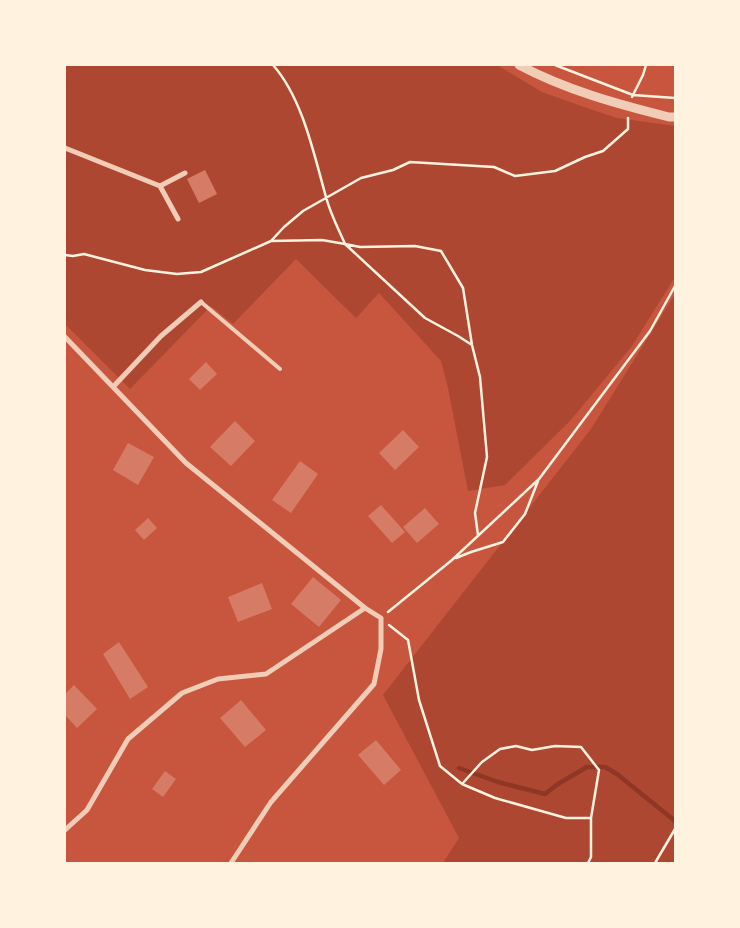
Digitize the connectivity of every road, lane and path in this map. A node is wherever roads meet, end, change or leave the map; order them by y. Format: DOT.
graph roads {
  1 [pos="273,65"];
  2 [pos="519,65"];
  3 [pos="555,65"];
  4 [pos="646,65"];
  5 [pos="633,95"];
  6 [pos="675,98"];
  7 [pos="627,107"];
  8 [pos="675,117"];
  9 [pos="65,148"];
  10 [pos="185,173"];
  11 [pos="160,186"];
  12 [pos="326,197"];
  13 [pos="178,218"];
  14 [pos="271,240"];
  15 [pos="345,244"];
  16 [pos="65,256"];
  17 [pos="675,286"];
  18 [pos="201,302"];
  19 [pos="65,337"];
  20 [pos="472,346"];
  21 [pos="280,369"];
  22 [pos="113,388"];
  23 [pos="539,479"];
  24 [pos="478,535"];
  25 [pos="452,560"];
  26 [pos="365,608"];
  27 [pos="381,618"];
  28 [pos="462,784"];
  29 [pos="591,818"];
  30 [pos="675,829"];
  31 [pos="65,830"];
  32 [pos="231,863"];
  33 [pos="588,863"];
  34 [pos="655,863"];
  1 -- 12 [label="path"];
  2 -- 7 [label="street"];
  3 -- 5 [label="path"];
  4 -- 5 [label="path"];
  5 -- 6 [label="path"];
  5 -- 7 [label="path"];
  7 -- 8 [label="street"];
  7 -- 12 [label="path"];
  9 -- 11 [label="street"];
  10 -- 11 [label="street"];
  11 -- 13 [label="street"];
  12 -- 14 [label="path"];
  12 -- 15 [label="path"];
  14 -- 15 [label="path"];
  14 -- 16 [label="path"];
  15 -- 20 [label="path"];
  15 -- 20 [label="path"];
  17 -- 23 [label="path"];
  18 -- 21 [label="lane"];
  18 -- 22 [label="street"];
  19 -- 22 [label="street"];
  20 -- 24 [label="path"];
  22 -- 26 [label="street"];
  23 -- 24 [label="path"];
  23 -- 25 [label="path"];
  24 -- 25 [label="path"];
  25 -- 27 [label="path"];
  26 -- 27 [label="street"];
  26 -- 31 [label="street"];
  27 -- 28 [label="path"];
  27 -- 32 [label="street"];
  28 -- 29 [label="path"];
  28 -- 29 [label="path"];
  29 -- 33 [label="path"];
  30 -- 34 [label="path"];
}
